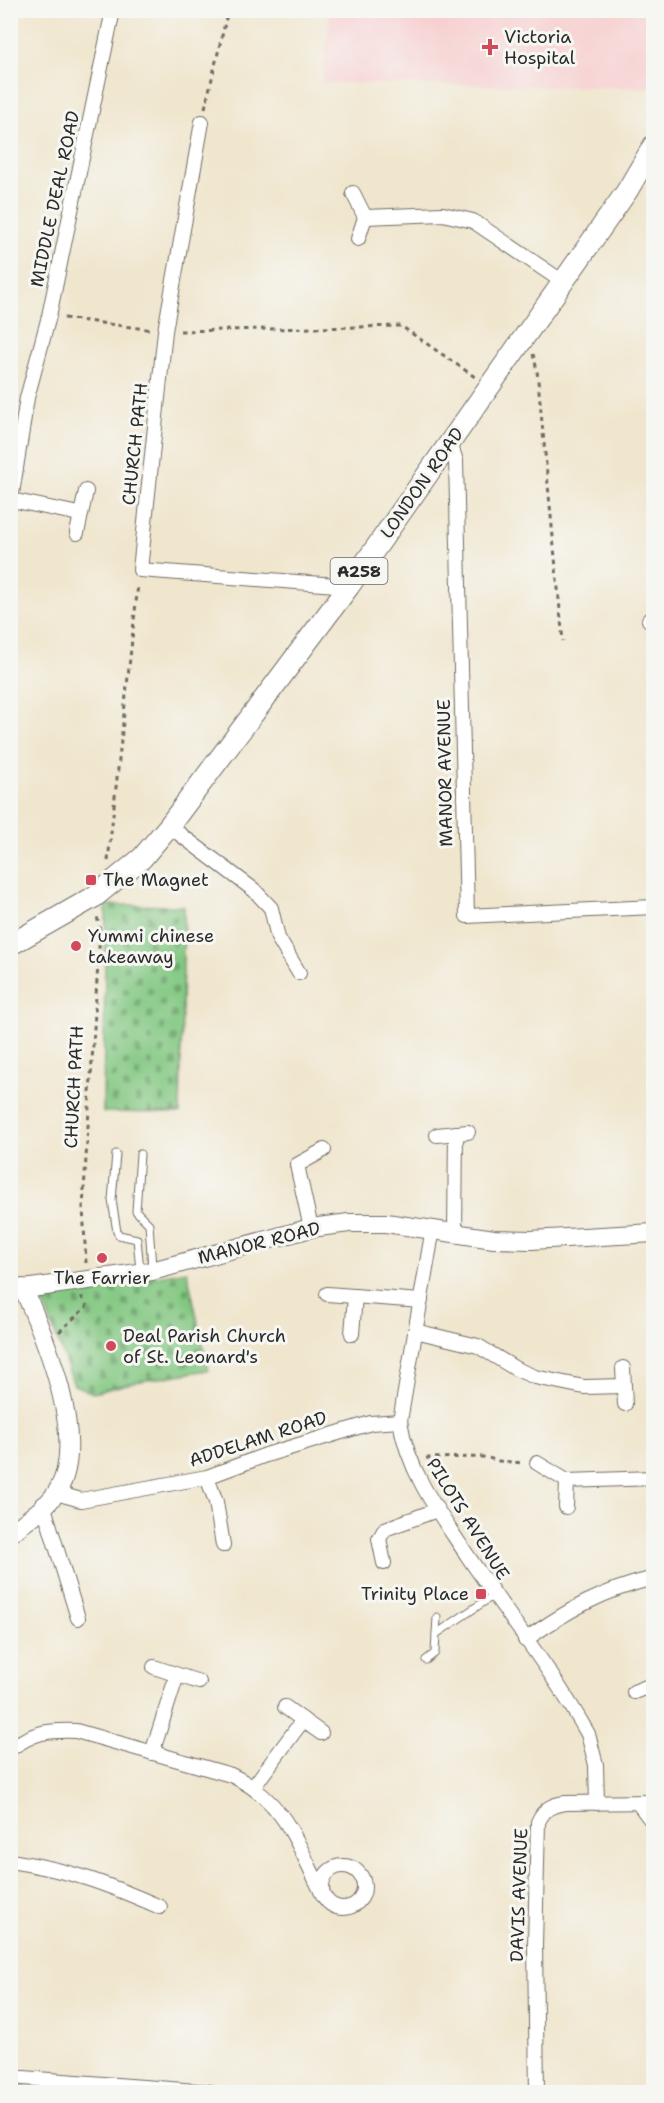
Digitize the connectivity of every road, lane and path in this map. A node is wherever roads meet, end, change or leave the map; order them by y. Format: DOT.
graph roads {
  1 [pos="113,10"];
  2 [pos="228,10"];
  3 [pos="202,122"];
  4 [pos="654,145"];
  5 [pos="353,193"];
  6 [pos="365,217"];
  7 [pos="358,239"];
  8 [pos="563,282"];
  9 [pos="49,316"];
  10 [pos="165,332"];
  11 [pos="528,332"];
  12 [pos="489,387"];
  13 [pos="450,443"];
  14 [pos="86,491"];
  15 [pos="10,500"];
  16 [pos="79,514"];
  17 [pos="77,533"];
  18 [pos="140,570"];
  19 [pos="349,586"];
  20 [pos="563,641"];
  21 [pos="169,826"];
  22 [pos="100,892"];
  23 [pos="654,907"];
  24 [pos="10,945"];
  25 [pos="299,973"];
  26 [pos="437,1135"];
  27 [pos="324,1150"];
  28 [pos="116,1154"];
  29 [pos="140,1154"];
  30 [pos="311,1228"];
  31 [pos="433,1228"];
  32 [pos="455,1233"];
  33 [pos="654,1233"];
  34 [pos="146,1272"];
  35 [pos="79,1281"];
  36 [pos="16,1289"];
  37 [pos="327,1294"];
  38 [pos="355,1296"];
  39 [pos="421,1301"];
  40 [pos="54,1324"];
  41 [pos="415,1331"];
  42 [pos="352,1334"];
  43 [pos="623,1368"];
  44 [pos="624,1386"];
  45 [pos="625,1404"];
  46 [pos="400,1421"];
  47 [pos="409,1458"];
  48 [pos="537,1463"];
  49 [pos="207,1477"];
  50 [pos="654,1478"];
  51 [pos="567,1481"];
  52 [pos="50,1499"];
  53 [pos="566,1507"];
  54 [pos="437,1510"];
  55 [pos="10,1534"];
  56 [pos="223,1545"];
  57 [pos="384,1563"];
  58 [pos="654,1578"];
  59 [pos="494,1594"];
  60 [pos="437,1617"];
  61 [pos="78,1618"];
  62 [pos="436,1634"];
  63 [pos="525,1640"];
  64 [pos="426,1660"];
  65 [pos="154,1667"];
  66 [pos="177,1675"];
  67 [pos="199,1683"];
  68 [pos="654,1684"];
  69 [pos="634,1692"];
  70 [pos="285,1707"];
  71 [pos="303,1720"];
  72 [pos="321,1732"];
  73 [pos="10,1749"];
  74 [pos="152,1753"];
  75 [pos="254,1786"];
  76 [pos="654,1802"];
  77 [pos="597,1803"];
  78 [pos="638,1803"];
  79 [pos="654,1824"];
  80 [pos="10,1861"];
  81 [pos="307,1863"];
  82 [pos="332,1869"];
  83 [pos="323,1895"];
  84 [pos="160,1907"];
  85 [pos="10,2077"];
  86 [pos="121,2089"];
  87 [pos="210,2092"];
  88 [pos="537,2092"];
  1 -- 9 [label="street, MIDDLE DEAL ROAD"];
  2 -- 3 [label="path"];
  3 -- 10 [label="street, CHURCH PATH"];
  4 -- 8 [label="main road, LONDON ROAD / A258"];
  5 -- 6 [label="street"];
  6 -- 7 [label="street"];
  6 -- 8 [label="street"];
  8 -- 11 [label="main road, LONDON ROAD / A258"];
  9 -- 10 [label="path"];
  9 -- 15 [label="street, MIDDLE DEAL ROAD"];
  10 -- 12 [label="path"];
  10 -- 18 [label="street, CHURCH PATH"];
  11 -- 12 [label="main road, LONDON ROAD / A258"];
  11 -- 20 [label="path"];
  12 -- 13 [label="main road, LONDON ROAD / A258"];
  13 -- 19 [label="main road, LONDON ROAD / A258"];
  13 -- 23 [label="street, MANOR AVENUE"];
  14 -- 16 [label="street"];
  15 -- 16 [label="street"];
  16 -- 17 [label="street"];
  18 -- 19 [label="street"];
  18 -- 22 [label="path, CHURCH PATH"];
  19 -- 21 [label="main road, LONDON ROAD / A258"];
  21 -- 22 [label="main road, LONDON ROAD / A258"];
  21 -- 25 [label="street"];
  22 -- 24 [label="main road, LONDON ROAD / A258"];
  22 -- 35 [label="path, CHURCH PATH"];
  26 -- 32 [label="street"];
  27 -- 30 [label="street"];
  28 -- 34 [label="lane"];
  29 -- 34 [label="lane"];
  30 -- 31 [label="main road, MANOR ROAD"];
  30 -- 34 [label="main road, MANOR ROAD"];
  31 -- 32 [label="main road, MANOR ROAD"];
  31 -- 39 [label="street, PILOTS AVENUE"];
  32 -- 33 [label="main road, MANOR ROAD"];
  34 -- 35 [label="main road, MANOR ROAD"];
  35 -- 36 [label="main road, MANOR ROAD"];
  35 -- 40 [label="path"];
  36 -- 52 [label="main road"];
  37 -- 38 [label="street"];
  38 -- 39 [label="street"];
  38 -- 42 [label="street"];
  39 -- 41 [label="street, PILOTS AVENUE"];
  41 -- 44 [label="street"];
  41 -- 46 [label="street, PILOTS AVENUE"];
  43 -- 44 [label="street"];
  44 -- 45 [label="street"];
  46 -- 47 [label="street, PILOTS AVENUE"];
  46 -- 49 [label="street, ADDELAM ROAD"];
  47 -- 48 [label="path"];
  47 -- 54 [label="street, PILOTS AVENUE"];
  48 -- 51 [label="street"];
  49 -- 52 [label="street, ADDELAM ROAD"];
  49 -- 56 [label="street"];
  50 -- 51 [label="street"];
  51 -- 53 [label="street"];
  52 -- 55 [label="main road"];
  52 -- 61 [label="street"];
  54 -- 57 [label="street"];
  54 -- 59 [label="street, PILOTS AVENUE"];
  58 -- 63 [label="street"];
  59 -- 62 [label="lane"];
  59 -- 63 [label="street, PILOTS AVENUE"];
  60 -- 62 [label="lane"];
  62 -- 64 [label="lane"];
  63 -- 77 [label="street, PILOTS AVENUE"];
  65 -- 66 [label="street"];
  66 -- 67 [label="street"];
  66 -- 74 [label="street"];
  68 -- 69 [label="street"];
  70 -- 71 [label="street"];
  71 -- 72 [label="street"];
  71 -- 75 [label="street"];
  73 -- 74 [label="street"];
  74 -- 75 [label="street"];
  75 -- 81 [label="street"];
  76 -- 78 [label="street, DAVIS AVENUE"];
  77 -- 78 [label="street, DAVIS AVENUE"];
  77 -- 88 [label="street, DAVIS AVENUE"];
  78 -- 79 [label="street"];
  80 -- 84 [label="street"];
  81 -- 82 [label="street"];
  81 -- 83 [label="street"];
  82 -- 83 [label="street"];
  82 -- 83 [label="street"];
  85 -- 86 [label="street"];
  86 -- 87 [label="street"];
}
